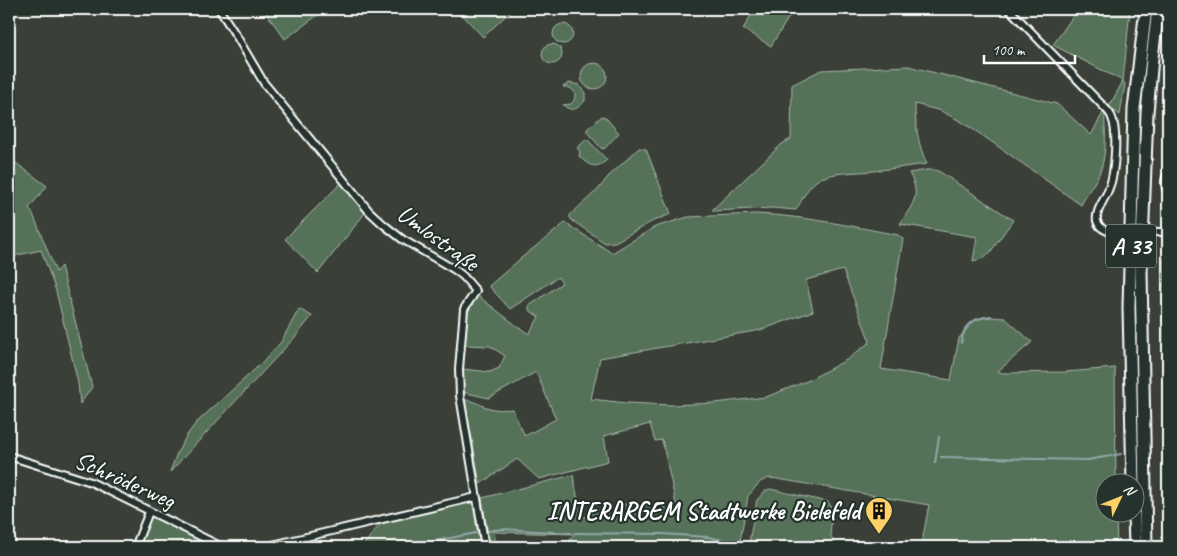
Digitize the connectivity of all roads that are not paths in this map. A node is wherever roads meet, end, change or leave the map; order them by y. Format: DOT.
graph roads {
  1 [pos="219,9"];
  2 [pos="1009,9"];
  3 [pos="1146,9"];
  4 [pos="1158,9"];
  5 [pos="1168,174"];
  6 [pos="1168,194"];
  7 [pos="1168,231"];
  8 [pos="9,456"];
  9 [pos="1133,474"];
  10 [pos="476,497"];
  11 [pos="150,512"];
  12 [pos="1134,524"];
  13 [pos="135,547"];
  14 [pos="222,547"];
  15 [pos="264,547"];
  16 [pos="485,547"];
  17 [pos="1135,547"];
  18 [pos="1146,547"];
  1 -- 10 [label="street, Umlostraße"];
  2 -- 7 [label="street, bridge"];
  3 -- 9 [label="highway, A 33"];
  4 -- 18 [label="highway, A 33"];
  5 -- 6 [label="street"];
  8 -- 11 [label="street, Schröderweg"];
  10 -- 15 [label="street"];
  10 -- 16 [label="street, Umlostraße"];
  11 -- 13 [label="street"];
  11 -- 14 [label="street, Schröderweg"];
  12 -- 17 [label="highway"];
}
